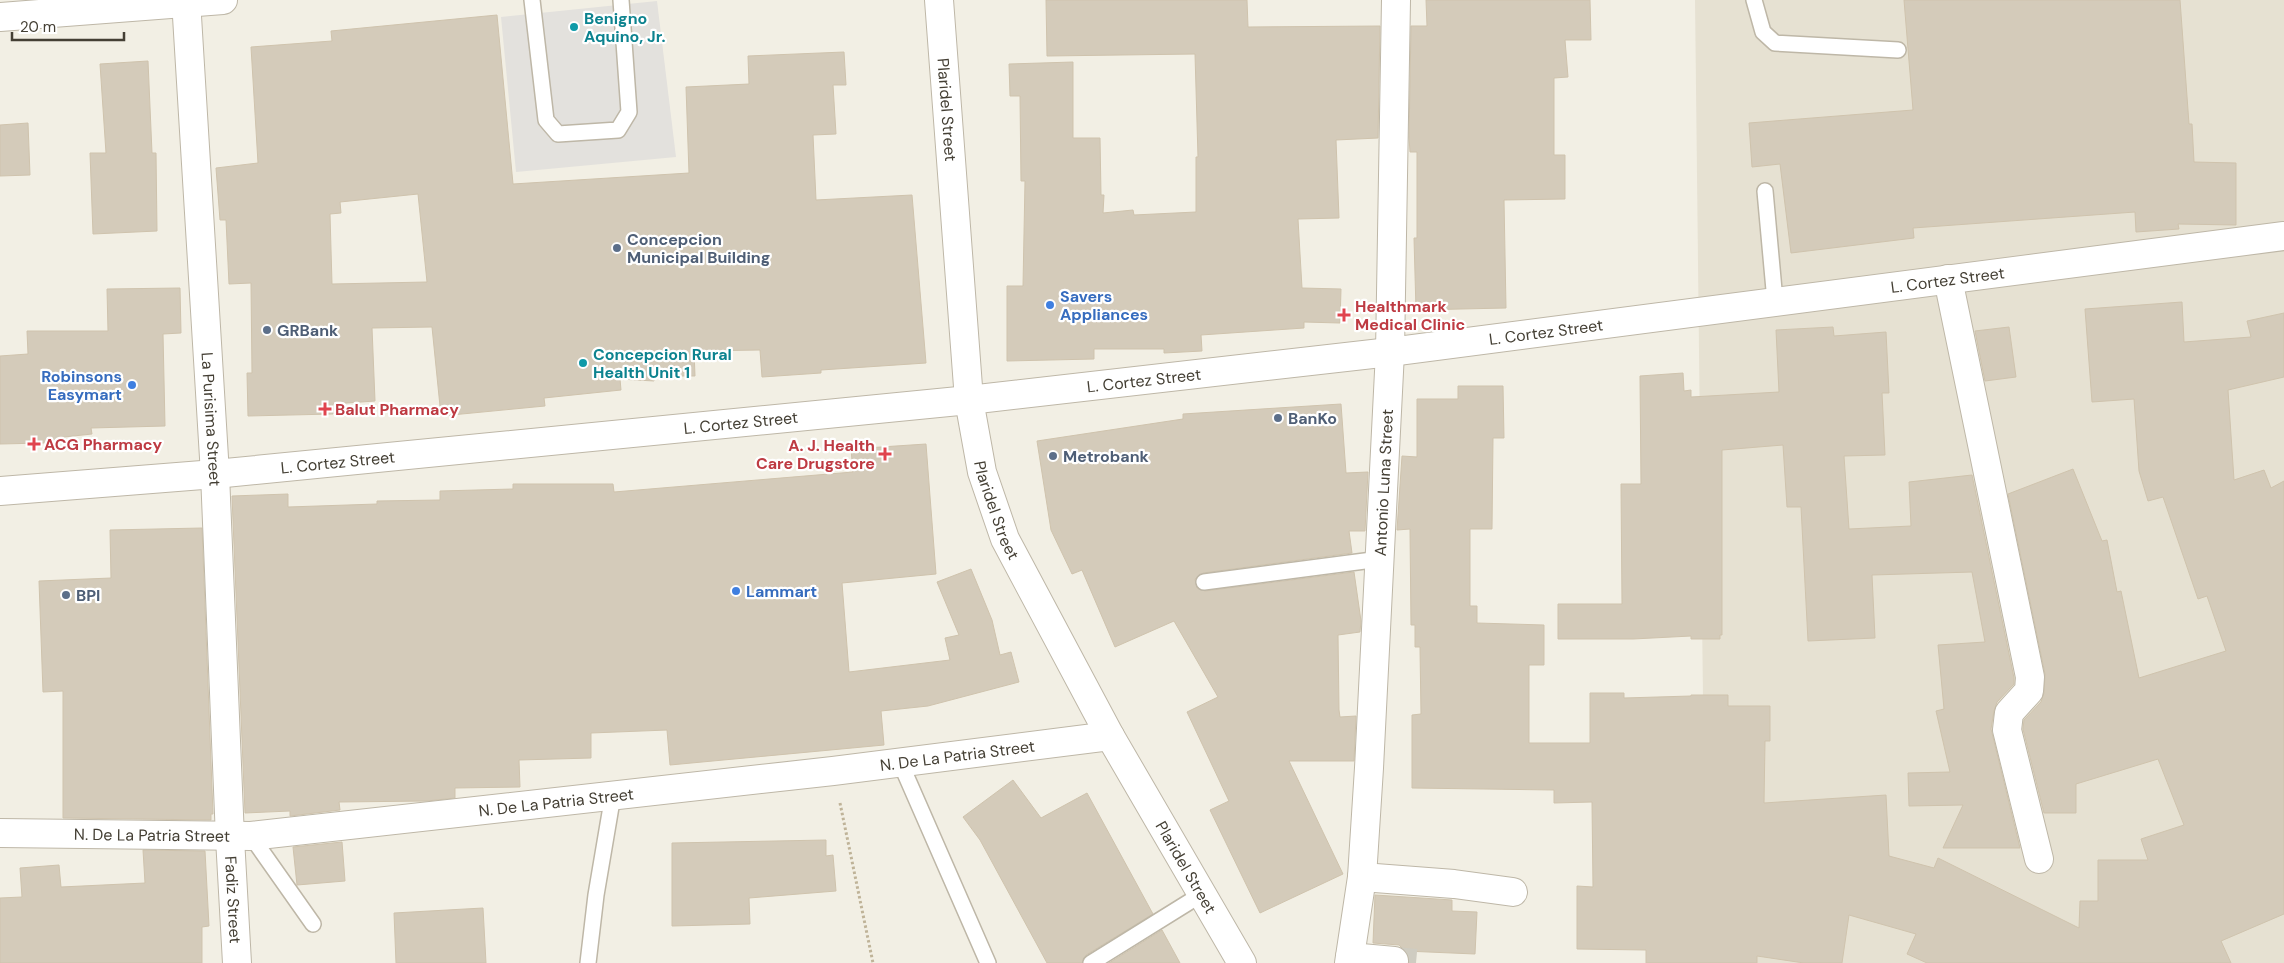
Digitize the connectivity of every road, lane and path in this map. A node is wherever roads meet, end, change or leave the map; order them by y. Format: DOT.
graph roads {
  1 [pos="223,0"];
  2 [pos="532,0"];
  3 [pos="620,0"];
  4 [pos="939,0"];
  5 [pos="1396,0"];
  6 [pos="1754,0"];
  7 [pos="186,2"];
  8 [pos="0,17"];
  9 [pos="1898,50"];
  10 [pos="1765,191"];
  11 [pos="2284,236"];
  12 [pos="1948,279"];
  13 [pos="1775,301"];
  14 [pos="1390,352"];
  15 [pos="969,400"];
  16 [pos="215,474"];
  17 [pos="0,491"];
  18 [pos="1380,559"];
  19 [pos="1204,582"];
  20 [pos="1110,736"];
  21 [pos="900,762"];
  22 [pos="833,771"];
  23 [pos="614,795"];
  24 [pos="0,834"];
  25 [pos="241,837"];
  26 [pos="2039,859"];
  27 [pos="1362,877"];
  28 [pos="1513,892"];
  29 [pos="1202,894"];
  30 [pos="313,924"];
  31 [pos="1350,960"];
  32 [pos="1394,961"];
  33 [pos="238,963"];
  34 [pos="588,963"];
  35 [pos="873,963"];
  36 [pos="988,963"];
  37 [pos="1091,963"];
  38 [pos="1242,963"];
  1 -- 7 [label="street"];
  2 -- 3 [label="lane"];
  4 -- 15 [label="street, Plaridel Street"];
  5 -- 14 [label="street, Antonio Luna Street"];
  6 -- 9 [label="lane"];
  7 -- 8 [label="street"];
  7 -- 16 [label="street, La Purisima Street"];
  10 -- 13 [label="lane"];
  11 -- 12 [label="street, L. Cortez Street"];
  12 -- 13 [label="street, L. Cortez Street"];
  12 -- 26 [label="street"];
  13 -- 14 [label="street, L. Cortez Street"];
  14 -- 15 [label="street, L. Cortez Street"];
  14 -- 18 [label="street, Antonio Luna Street"];
  15 -- 16 [label="street, L. Cortez Street"];
  15 -- 20 [label="street, Plaridel Street"];
  16 -- 17 [label="street, L. Cortez Street"];
  16 -- 25 [label="street, La Purisima Street"];
  18 -- 19 [label="lane"];
  18 -- 27 [label="street, Antonio Luna Street"];
  20 -- 21 [label="street, N. De La Patria Street"];
  20 -- 29 [label="street, Plaridel Street"];
  21 -- 22 [label="street, N. De La Patria Street"];
  21 -- 36 [label="lane"];
  22 -- 23 [label="street, N. De La Patria Street"];
  22 -- 35 [label="path"];
  23 -- 25 [label="street, N. De La Patria Street"];
  23 -- 34 [label="lane"];
  24 -- 25 [label="street, N. De La Patria Street"];
  25 -- 30 [label="lane"];
  25 -- 33 [label="street, Fadiz Street"];
  27 -- 28 [label="street"];
  27 -- 31 [label="street, Antonio Luna Street"];
  29 -- 37 [label="lane"];
  29 -- 38 [label="street, Plaridel Street"];
  31 -- 32 [label="street"];
}
